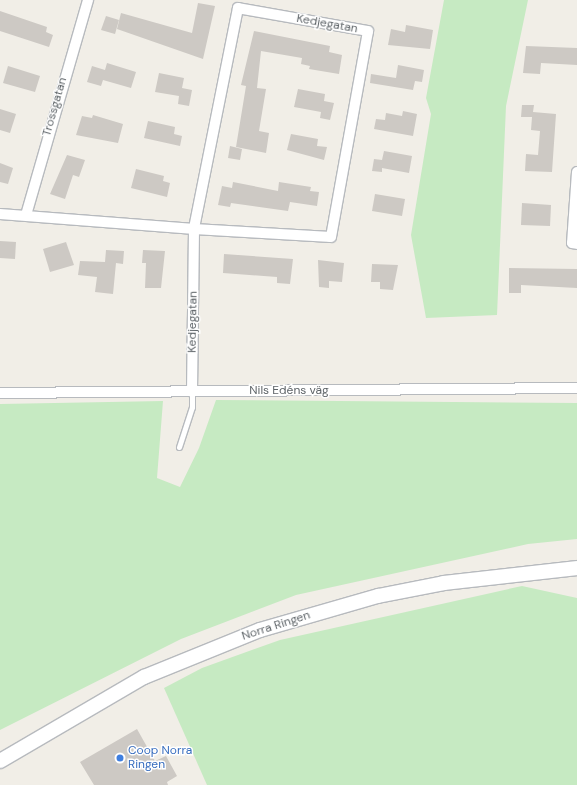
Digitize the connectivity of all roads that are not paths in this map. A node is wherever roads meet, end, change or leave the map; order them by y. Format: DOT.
graph roads {
  1 [pos="88,0"];
  2 [pos="577,172"];
  3 [pos="0,214"];
  4 [pos="26,215"];
  5 [pos="194,229"];
  6 [pos="574,244"];
  7 [pos="577,388"];
  8 [pos="192,392"];
  9 [pos="0,393"];
  10 [pos="179,447"];
  11 [pos="577,568"];
  12 [pos="0,761"];
  1 -- 4 [label="street, Trossgatan"];
  2 -- 6 [label="street"];
  3 -- 4 [label="street"];
  4 -- 5 [label="street"];
  5 -- 5 [label="street, Kedjegatan"];
  5 -- 8 [label="street, Kedjegatan"];
  7 -- 8 [label="street, Nils Edéns väg"];
  8 -- 9 [label="street, Nils Edéns väg"];
  8 -- 10 [label="lane"];
  11 -- 12 [label="main road, Norra Ringen"];
}
